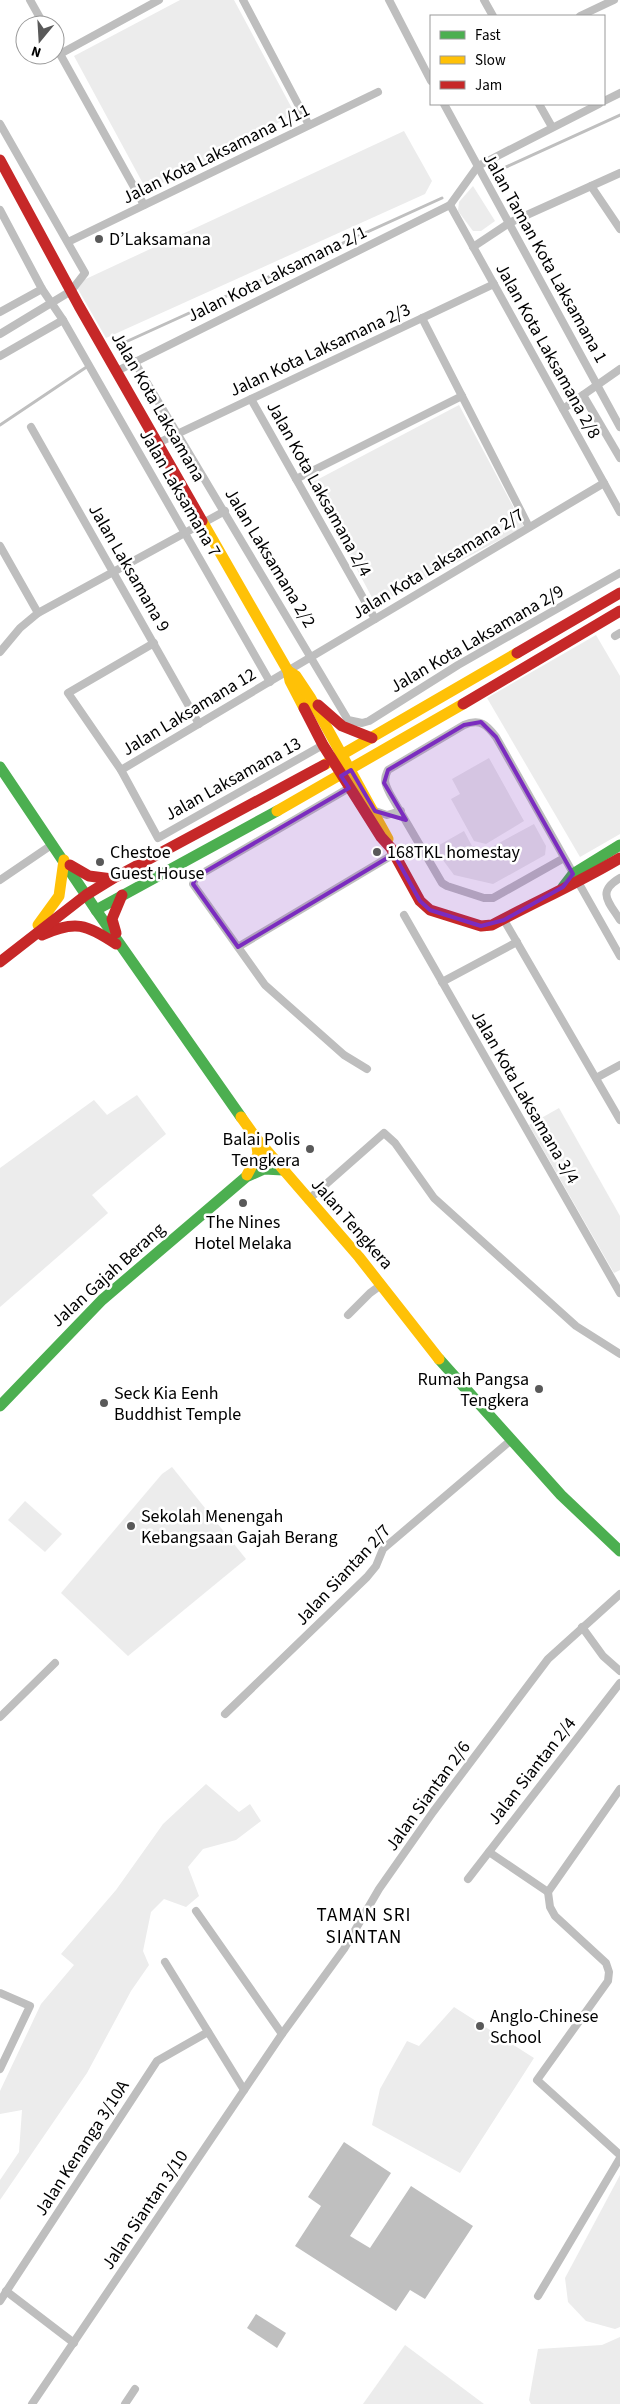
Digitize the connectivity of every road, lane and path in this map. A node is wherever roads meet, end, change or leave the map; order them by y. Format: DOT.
graph roads {
  1 [pos="30,0"];
  2 [pos="159,0"];
  3 [pos="243,0"];
  4 [pos="389,0"];
  5 [pos="484,0"];
  6 [pos="614,0"];
  7 [pos="38,15"];
  8 [pos="492,15"];
  9 [pos="582,15"];
  10 [pos="65,51"];
  11 [pos="65,63"];
  12 [pos="430,79"];
  13 [pos="378,92"];
  14 [pos="620,93"];
  15 [pos="605,101"];
  16 [pos="445,105"];
  17 [pos="540,105"];
  18 [pos="597,105"];
  19 [pos="0,124"];
  20 [pos="309,125"];
  21 [pos="552,127"];
  22 [pos="0,160"];
  23 [pos="478,166"];
  24 [pos="620,173"];
  25 [pos="591,186"];
  26 [pos="144,205"];
  27 [pos="450,205"];
  28 [pos="0,210"];
  29 [pos="509,223"];
  30 [pos="620,229"];
  31 [pos="68,242"];
  32 [pos="473,247"];
  33 [pos="494,284"];
  34 [pos="42,289"];
  35 [pos="70,291"];
  36 [pos="52,303"];
  37 [pos="0,312"];
  38 [pos="422,318"];
  39 [pos="63,320"];
  40 [pos="0,334"];
  41 [pos="0,356"];
  42 [pos="134,361"];
  43 [pos="620,369"];
  44 [pos="117,371"];
  45 [pos="597,384"];
  46 [pos="583,394"];
  47 [pos="462,396"];
  48 [pos="251,399"];
  49 [pos="563,409"];
  50 [pos="31,427"];
  51 [pos="620,427"];
  52 [pos="177,434"];
  53 [pos="158,443"];
  54 [pos="620,458"];
  55 [pos="296,479"];
  56 [pos="604,483"];
  57 [pos="225,511"];
  58 [pos="620,512"];
  59 [pos="204,522"];
  60 [pos="529,528"];
  61 [pos="185,532"];
  62 [pos="0,546"];
  63 [pos="114,572"];
  64 [pos="620,574"];
  65 [pos="620,593"];
  66 [pos="620,611"];
  67 [pos="38,613"];
  68 [pos="375,619"];
  69 [pos="154,643"];
  70 [pos="0,652"];
  71 [pos="311,657"];
  72 [pos="288,671"];
  73 [pos="270,682"];
  74 [pos="310,697"];
  75 [pos="348,720"];
  76 [pos="199,724"];
  77 [pos="372,738"];
  78 [pos="323,745"];
  79 [pos="337,758"];
  80 [pos="0,767"];
  81 [pos="120,770"];
  82 [pos="346,773"];
  83 [pos="349,788"];
  84 [pos="401,811"];
  85 [pos="375,812"];
  86 [pos="158,838"];
  87 [pos="53,844"];
  88 [pos="620,845"];
  89 [pos="392,851"];
  90 [pos="564,858"];
  91 [pos="620,858"];
  92 [pos="64,860"];
  93 [pos="575,878"];
  94 [pos="620,878"];
  95 [pos="112,879"];
  96 [pos="0,880"];
  97 [pos="122,894"];
  98 [pos="86,895"];
  99 [pos="96,910"];
  100 [pos="404,915"];
  101 [pos="504,920"];
  102 [pos="620,920"];
  103 [pos="517,942"];
  104 [pos="20,945"];
  105 [pos="238,947"];
  106 [pos="123,949"];
  107 [pos="620,956"];
  108 [pos="0,962"];
  109 [pos="442,982"];
  110 [pos="620,1065"];
  111 [pos="367,1069"];
  112 [pos="596,1078"];
  113 [pos="620,1120"];
  114 [pos="256,1138"];
  115 [pos="283,1170"];
  116 [pos="246,1177"];
  117 [pos="308,1200"];
  118 [pos="381,1285"];
  119 [pos="620,1293"];
  120 [pos="348,1315"];
  121 [pos="620,1354"];
  122 [pos="0,1406"];
  123 [pos="510,1441"];
  124 [pos="620,1550"];
  125 [pos="620,1594"];
  126 [pos="582,1627"];
  127 [pos="55,1663"];
  128 [pos="620,1670"];
  129 [pos="620,1683"];
  130 [pos="226,1714"];
  131 [pos="0,1717"];
  132 [pos="620,1789"];
  133 [pos="489,1852"];
  134 [pos="468,1879"];
  135 [pos="548,1892"];
  136 [pos="196,1911"];
  137 [pos="165,1962"];
  138 [pos="0,1993"];
  139 [pos="208,2032"];
  140 [pos="282,2034"];
  141 [pos="0,2070"];
  142 [pos="244,2090"];
  143 [pos="620,2156"];
  144 [pos="6,2292"];
  145 [pos="538,2296"];
  146 [pos="0,2301"];
  147 [pos="74,2343"];
  148 [pos="135,2389"];
  149 [pos="32,2404"];
  150 [pos="125,2404"];
  1 -- 7 [label="street"];
  2 -- 10 [label="street"];
  3 -- 20 [label="street"];
  4 -- 12 [label="street"];
  5 -- 8 [label="street"];
  6 -- 9 [label="street"];
  11 -- 26 [label="street"];
  13 -- 20 [label="street, Jalan Kota Laksamana 1/11"];
  14 -- 15 [label="street"];
  16 -- 23 [label="street, Jalan Taman Kota Laksamana 1"];
  17 -- 21 [label="street"];
  18 -- 21 [label="street"];
  19 -- 31 [label="street"];
  20 -- 26 [label="street, Jalan Kota Laksamana 1/11"];
  21 -- 23 [label="street"];
  22 -- 35 [label="main road, Jalan Kota Laksamana"];
  23 -- 27 [label="street"];
  23 -- 29 [label="street, Jalan Taman Kota Laksamana 1"];
  24 -- 25 [label="street"];
  25 -- 29 [label="street"];
  25 -- 30 [label="street"];
  26 -- 31 [label="street, Jalan Kota Laksamana 1/11"];
  27 -- 32 [label="street, Jalan Kota Laksamana 2/8"];
  27 -- 42 [label="street, Jalan Kota Laksamana 2/1"];
  28 -- 34 [label="street, Jalan Laksamana 7"];
  29 -- 32 [label="street"];
  29 -- 45 [label="street, Jalan Taman Kota Laksamana 1"];
  31 -- 35 [label="street"];
  32 -- 33 [label="street, Jalan Kota Laksamana 2/8"];
  33 -- 38 [label="street, Jalan Kota Laksamana 2/3"];
  33 -- 49 [label="street, Jalan Kota Laksamana 2/8"];
  34 -- 36 [label="street, Jalan Laksamana 7"];
  34 -- 37 [label="street"];
  35 -- 36 [label="street"];
  35 -- 44 [label="main road, Jalan Kota Laksamana"];
  36 -- 39 [label="street, Jalan Laksamana 7"];
  36 -- 40 [label="street"];
  38 -- 47 [label="street"];
  38 -- 48 [label="street, Jalan Kota Laksamana 2/3"];
  39 -- 41 [label="street"];
  39 -- 61 [label="street, Jalan Laksamana 7"];
  42 -- 44 [label="street, Jalan Kota Laksamana 2/1"];
  42 -- 52 [label="street, Jalan Laksamana 2/2"];
  43 -- 45 [label="street"];
  44 -- 53 [label="main road, Jalan Kota Laksamana"];
  45 -- 46 [label="street"];
  45 -- 51 [label="street, Jalan Taman Kota Laksamana 1"];
  46 -- 49 [label="street"];
  46 -- 54 [label="street"];
  47 -- 55 [label="street"];
  47 -- 60 [label="street"];
  48 -- 52 [label="street, Jalan Kota Laksamana 2/3"];
  48 -- 55 [label="street, Jalan Kota Laksamana 2/4"];
  49 -- 56 [label="street, Jalan Kota Laksamana 2/8"];
  50 -- 63 [label="street, Jalan Laksamana 9"];
  52 -- 53 [label="street, Jalan Kota Laksamana 2/3"];
  52 -- 57 [label="street, Jalan Laksamana 2/2"];
  53 -- 59 [label="main road, Jalan Kota Laksamana"];
  55 -- 68 [label="street, Jalan Kota Laksamana 2/4"];
  56 -- 58 [label="street, Jalan Kota Laksamana 2/8"];
  56 -- 60 [label="street, Jalan Kota Laksamana 2/7"];
  57 -- 59 [label="street"];
  57 -- 71 [label="street, Jalan Laksamana 2/2"];
  59 -- 61 [label="street"];
  59 -- 72 [label="main road, Jalan Kota Laksamana"];
  60 -- 68 [label="street, Jalan Kota Laksamana 2/7"];
  61 -- 63 [label="street"];
  61 -- 73 [label="street, Jalan Laksamana 7"];
  62 -- 67 [label="street"];
  63 -- 67 [label="street"];
  63 -- 69 [label="street, Jalan Laksamana 9"];
  64 -- 75 [label="street, Jalan Kota Laksamana 2/9"];
  65 -- 77 [label="main road"];
  66 -- 82 [label="main road"];
  67 -- 70 [label="street"];
  68 -- 71 [label="street, Jalan Kota Laksamana 2/7"];
  69 -- 76 [label="street, Jalan Laksamana 9"];
  69 -- 81 [label="street"];
  71 -- 72 [label="street, Jalan Kota Laksamana 2/7"];
  71 -- 75 [label="street, Jalan Laksamana 2/2"];
  72 -- 73 [label="street, Jalan Laksamana 12"];
  72 -- 74 [label="main road, Jalan Kota Laksamana"];
  72 -- 78 [label="main road, Jalan Kota Laksamana"];
  73 -- 76 [label="street, Jalan Laksamana 12"];
  74 -- 77 [label="main road"];
  74 -- 79 [label="main road, Jalan Kota Laksamana"];
  76 -- 81 [label="street, Jalan Laksamana 12"];
  77 -- 79 [label="main road"];
  78 -- 79 [label="main road, Jalan Kota Laksamana"];
  78 -- 86 [label="street, Jalan Laksamana 13"];
  79 -- 82 [label="main road, Jalan Kota Laksamana"];
  79 -- 95 [label="main road"];
  80 -- 87 [label="main road, Jalan Tengkera"];
  81 -- 86 [label="street, Jalan Laksamana 12"];
  82 -- 83 [label="main road"];
  82 -- 85 [label="main road"];
  82 -- 97 [label="main road"];
  83 -- 89 [label="main road"];
  83 -- 105 [label="street"];
  84 -- 85 [label="street"];
  84 -- 90 [label="street"];
  84 -- 90 [label="street"];
  85 -- 89 [label="main road"];
  87 -- 92 [label="main road, Jalan Tengkera"];
  87 -- 96 [label="street"];
  88 -- 93 [label="main road"];
  89 -- 101 [label="main road"];
  89 -- 105 [label="street"];
  90 -- 93 [label="street"];
  91 -- 93 [label="main road"];
  92 -- 95 [label="main road"];
  92 -- 98 [label="main road, Jalan Tengkera"];
  92 -- 104 [label="main road"];
  93 -- 101 [label="main road"];
  93 -- 107 [label="street"];
  94 -- 102 [label="street"];
  95 -- 98 [label="main road"];
  97 -- 99 [label="main road"];
  97 -- 106 [label="main road"];
  98 -- 99 [label="main road, Jalan Tengkera"];
  98 -- 104 [label="main road"];
  99 -- 106 [label="main road, Jalan Tengkera"];
  100 -- 109 [label="street, Jalan Kota Laksamana 3/4"];
  101 -- 103 [label="street"];
  103 -- 109 [label="street"];
  103 -- 112 [label="street"];
  104 -- 106 [label="main road"];
  104 -- 108 [label="main road"];
  105 -- 111 [label="street"];
  106 -- 114 [label="main road, Jalan Tengkera"];
  109 -- 119 [label="street, Jalan Kota Laksamana 3/4"];
  110 -- 112 [label="street"];
  112 -- 113 [label="street"];
  114 -- 115 [label="main road, Jalan Tengkera"];
  114 -- 116 [label="main road, Jalan Gajah Berang"];
  115 -- 116 [label="main road, Jalan Gajah Berang"];
  115 -- 117 [label="main road, Jalan Tengkera"];
  116 -- 122 [label="main road, Jalan Gajah Berang"];
  117 -- 118 [label="main road, Jalan Tengkera"];
  117 -- 121 [label="street"];
  118 -- 120 [label="street"];
  118 -- 123 [label="main road, Jalan Tengkera"];
  123 -- 124 [label="main road, Jalan Tengkera"];
  123 -- 130 [label="street, Jalan Siantan 2/7"];
  125 -- 126 [label="street, Jalan Siantan 2/6"];
  126 -- 128 [label="street"];
  126 -- 140 [label="street, Jalan Siantan 2/6"];
  127 -- 131 [label="street"];
  129 -- 133 [label="street, Jalan Siantan 2/4"];
  132 -- 135 [label="street"];
  133 -- 134 [label="street, Jalan Siantan 2/4"];
  133 -- 135 [label="street"];
  135 -- 143 [label="street"];
  136 -- 140 [label="street"];
  137 -- 139 [label="street"];
  138 -- 141 [label="street"];
  139 -- 142 [label="street"];
  139 -- 144 [label="street, Jalan Kenanga 3/10A"];
  140 -- 142 [label="street, Jalan Siantan 3/10"];
  142 -- 147 [label="street, Jalan Siantan 3/10"];
  143 -- 145 [label="street"];
  144 -- 146 [label="street, Jalan Kenanga 3/10A"];
  144 -- 147 [label="street"];
  147 -- 149 [label="street, Jalan Siantan 3/10"];
  148 -- 150 [label="street"];
}
